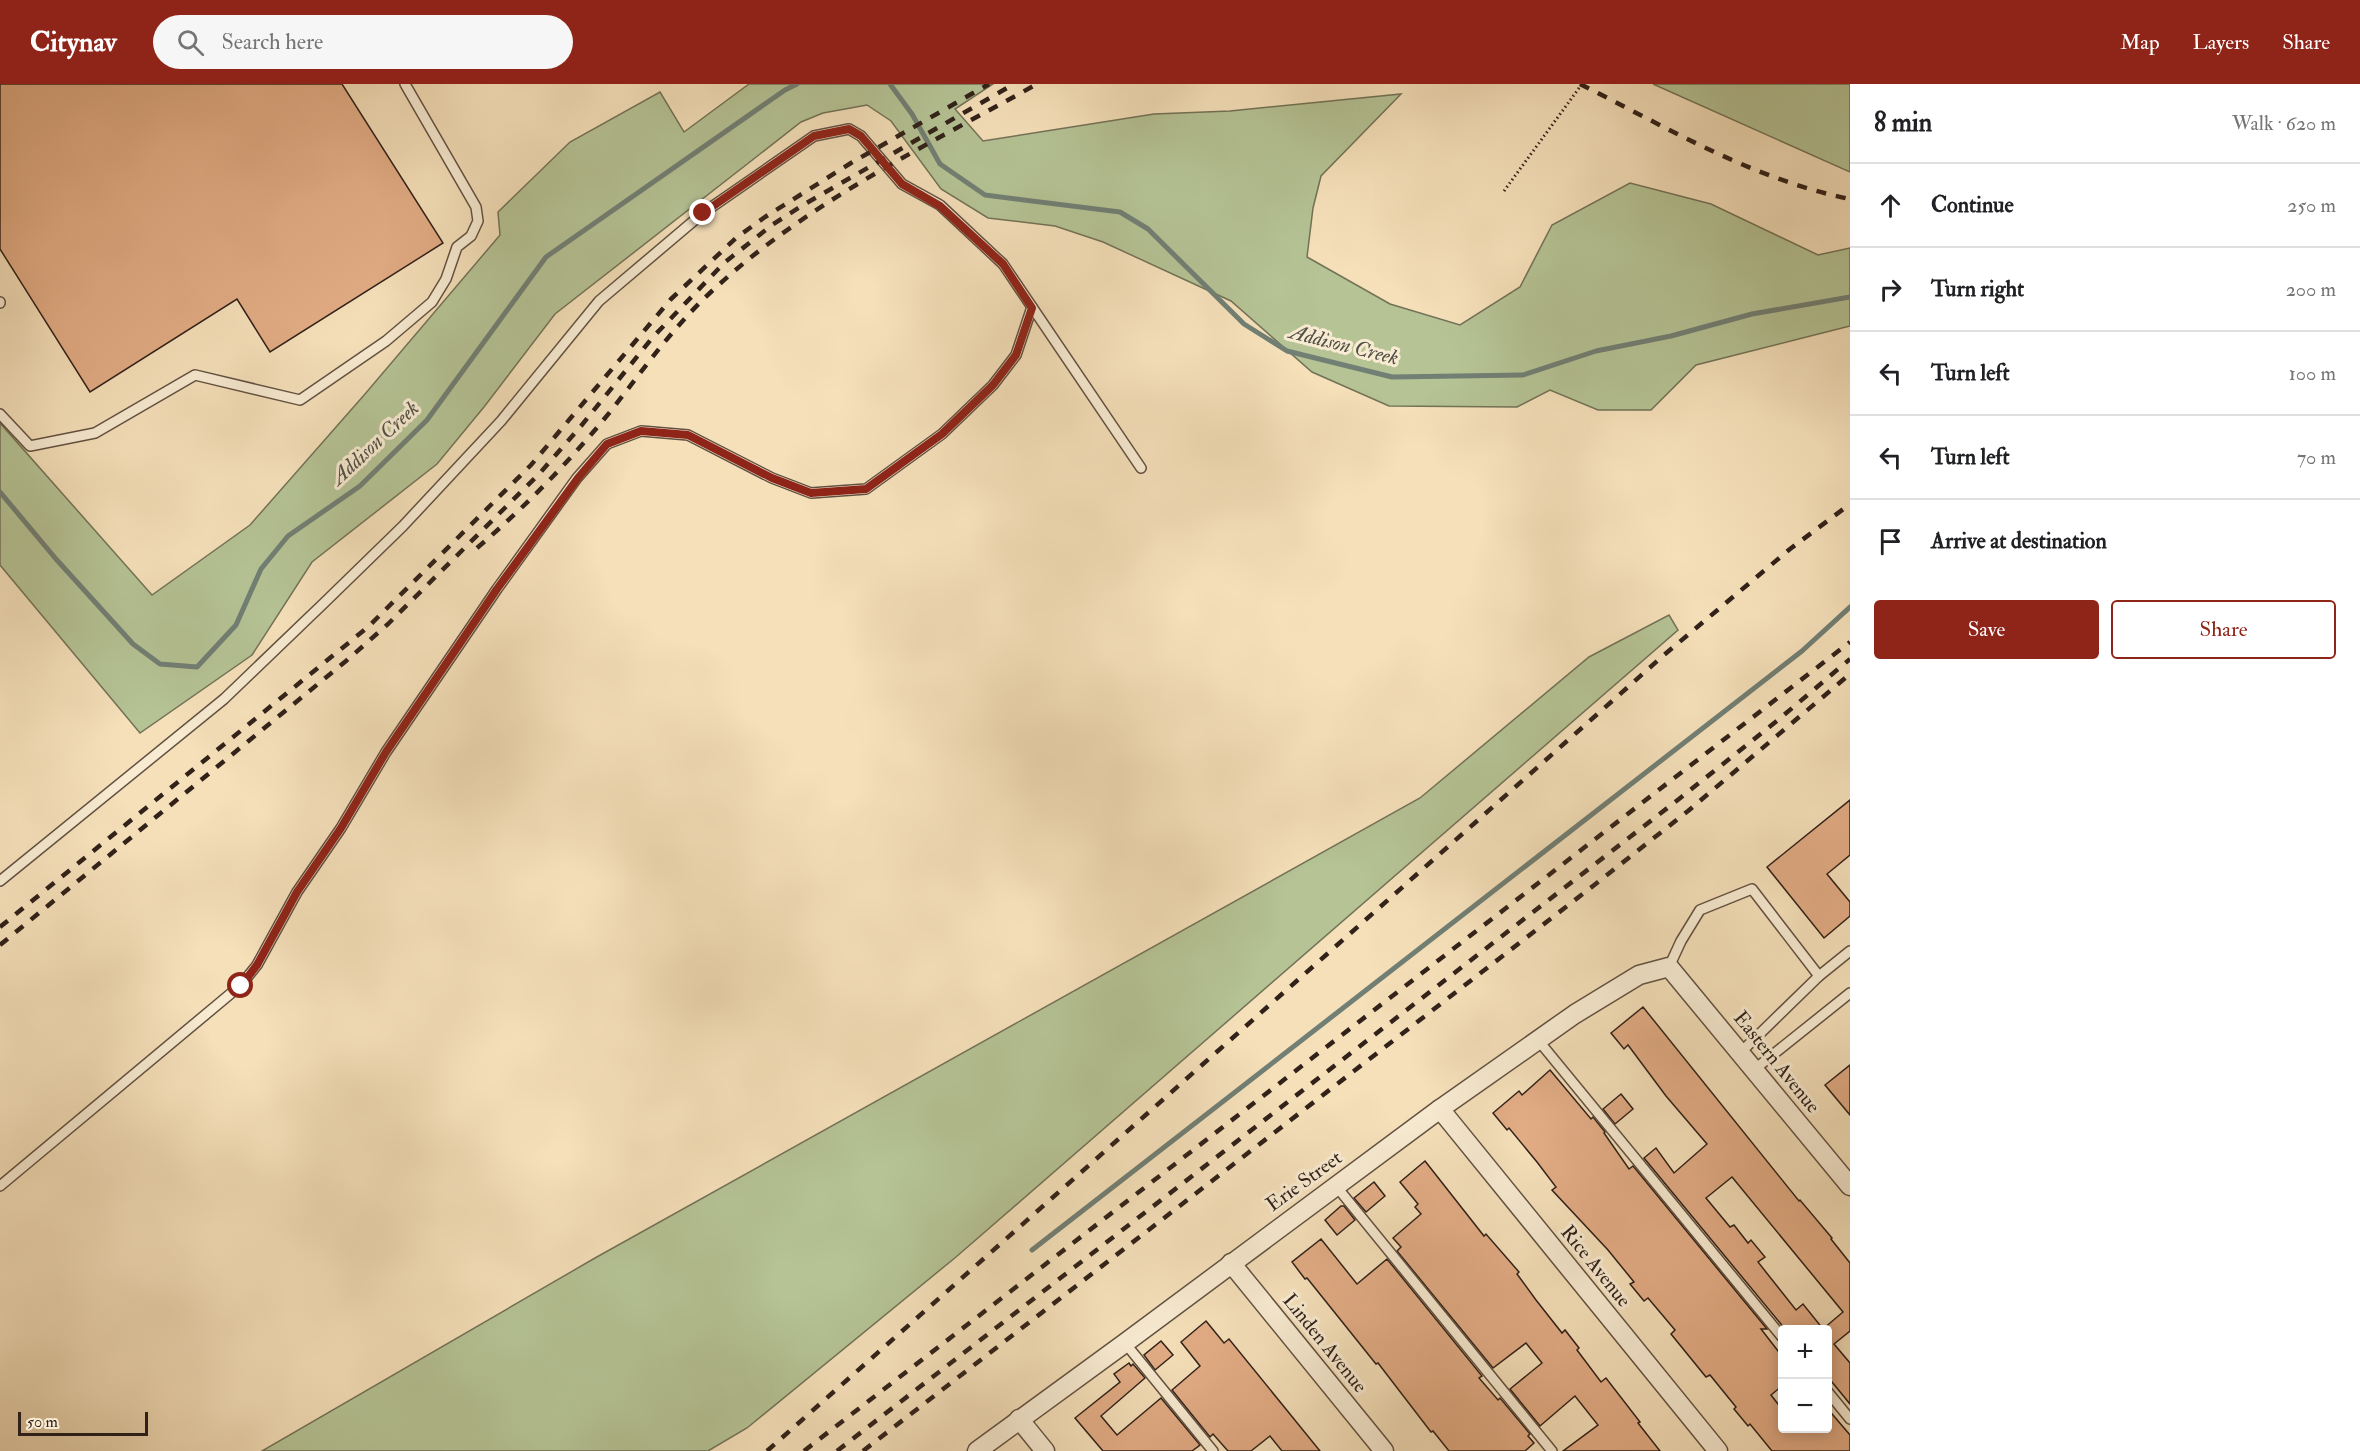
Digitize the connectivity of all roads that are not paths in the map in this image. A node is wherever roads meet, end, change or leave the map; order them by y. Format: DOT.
graph roads {
  1 [pos="405,84"];
  2 [pos="1032,308"];
  3 [pos="0,414"];
  4 [pos="1141,468"];
  5 [pos="0,881"];
  6 [pos="1850,951"];
  7 [pos="1669,967"];
  8 [pos="1819,976"];
  9 [pos="1850,993"];
  10 [pos="1538,1040"];
  11 [pos="1741,1052"];
  12 [pos="1755,1069"];
  13 [pos="1440,1109"];
  14 [pos="0,1186"];
  15 [pos="1335,1186"];
  16 [pos="1850,1186"];
  17 [pos="1231,1263"];
  18 [pos="1778,1332"];
  19 [pos="1125,1344"];
  20 [pos="1832,1398"];
  21 [pos="1019,1419"];
  22 [pos="1850,1419"];
  23 [pos="977,1451"];
  24 [pos="1045,1451"];
  25 [pos="1213,1451"];
  26 [pos="1384,1451"];
  27 [pos="1552,1451"];
  28 [pos="1718,1451"];
  1 -- 3 [label="lane"];
  2 -- 4 [label="lane"];
  2 -- 5 [label="lane"];
  2 -- 14 [label="lane"];
  6 -- 8 [label="lane"];
  7 -- 8 [label="lane"];
  7 -- 10 [label="street, Erie Street"];
  7 -- 11 [label="street, Eastern Avenue"];
  8 -- 11 [label="lane"];
  9 -- 12 [label="lane"];
  10 -- 13 [label="street, Erie Street"];
  10 -- 18 [label="lane"];
  11 -- 12 [label="street, Eastern Avenue"];
  12 -- 16 [label="street, Eastern Avenue"];
  13 -- 15 [label="street, Erie Street"];
  13 -- 28 [label="street, Rice Avenue"];
  15 -- 17 [label="street, Erie Street"];
  15 -- 27 [label="lane"];
  17 -- 19 [label="street, Erie Street"];
  17 -- 26 [label="street, Linden Avenue"];
  19 -- 21 [label="street, Erie Street"];
  19 -- 25 [label="lane"];
  20 -- 22 [label="lane"];
  21 -- 23 [label="street, Erie Street"];
  21 -- 24 [label="street"];
}
